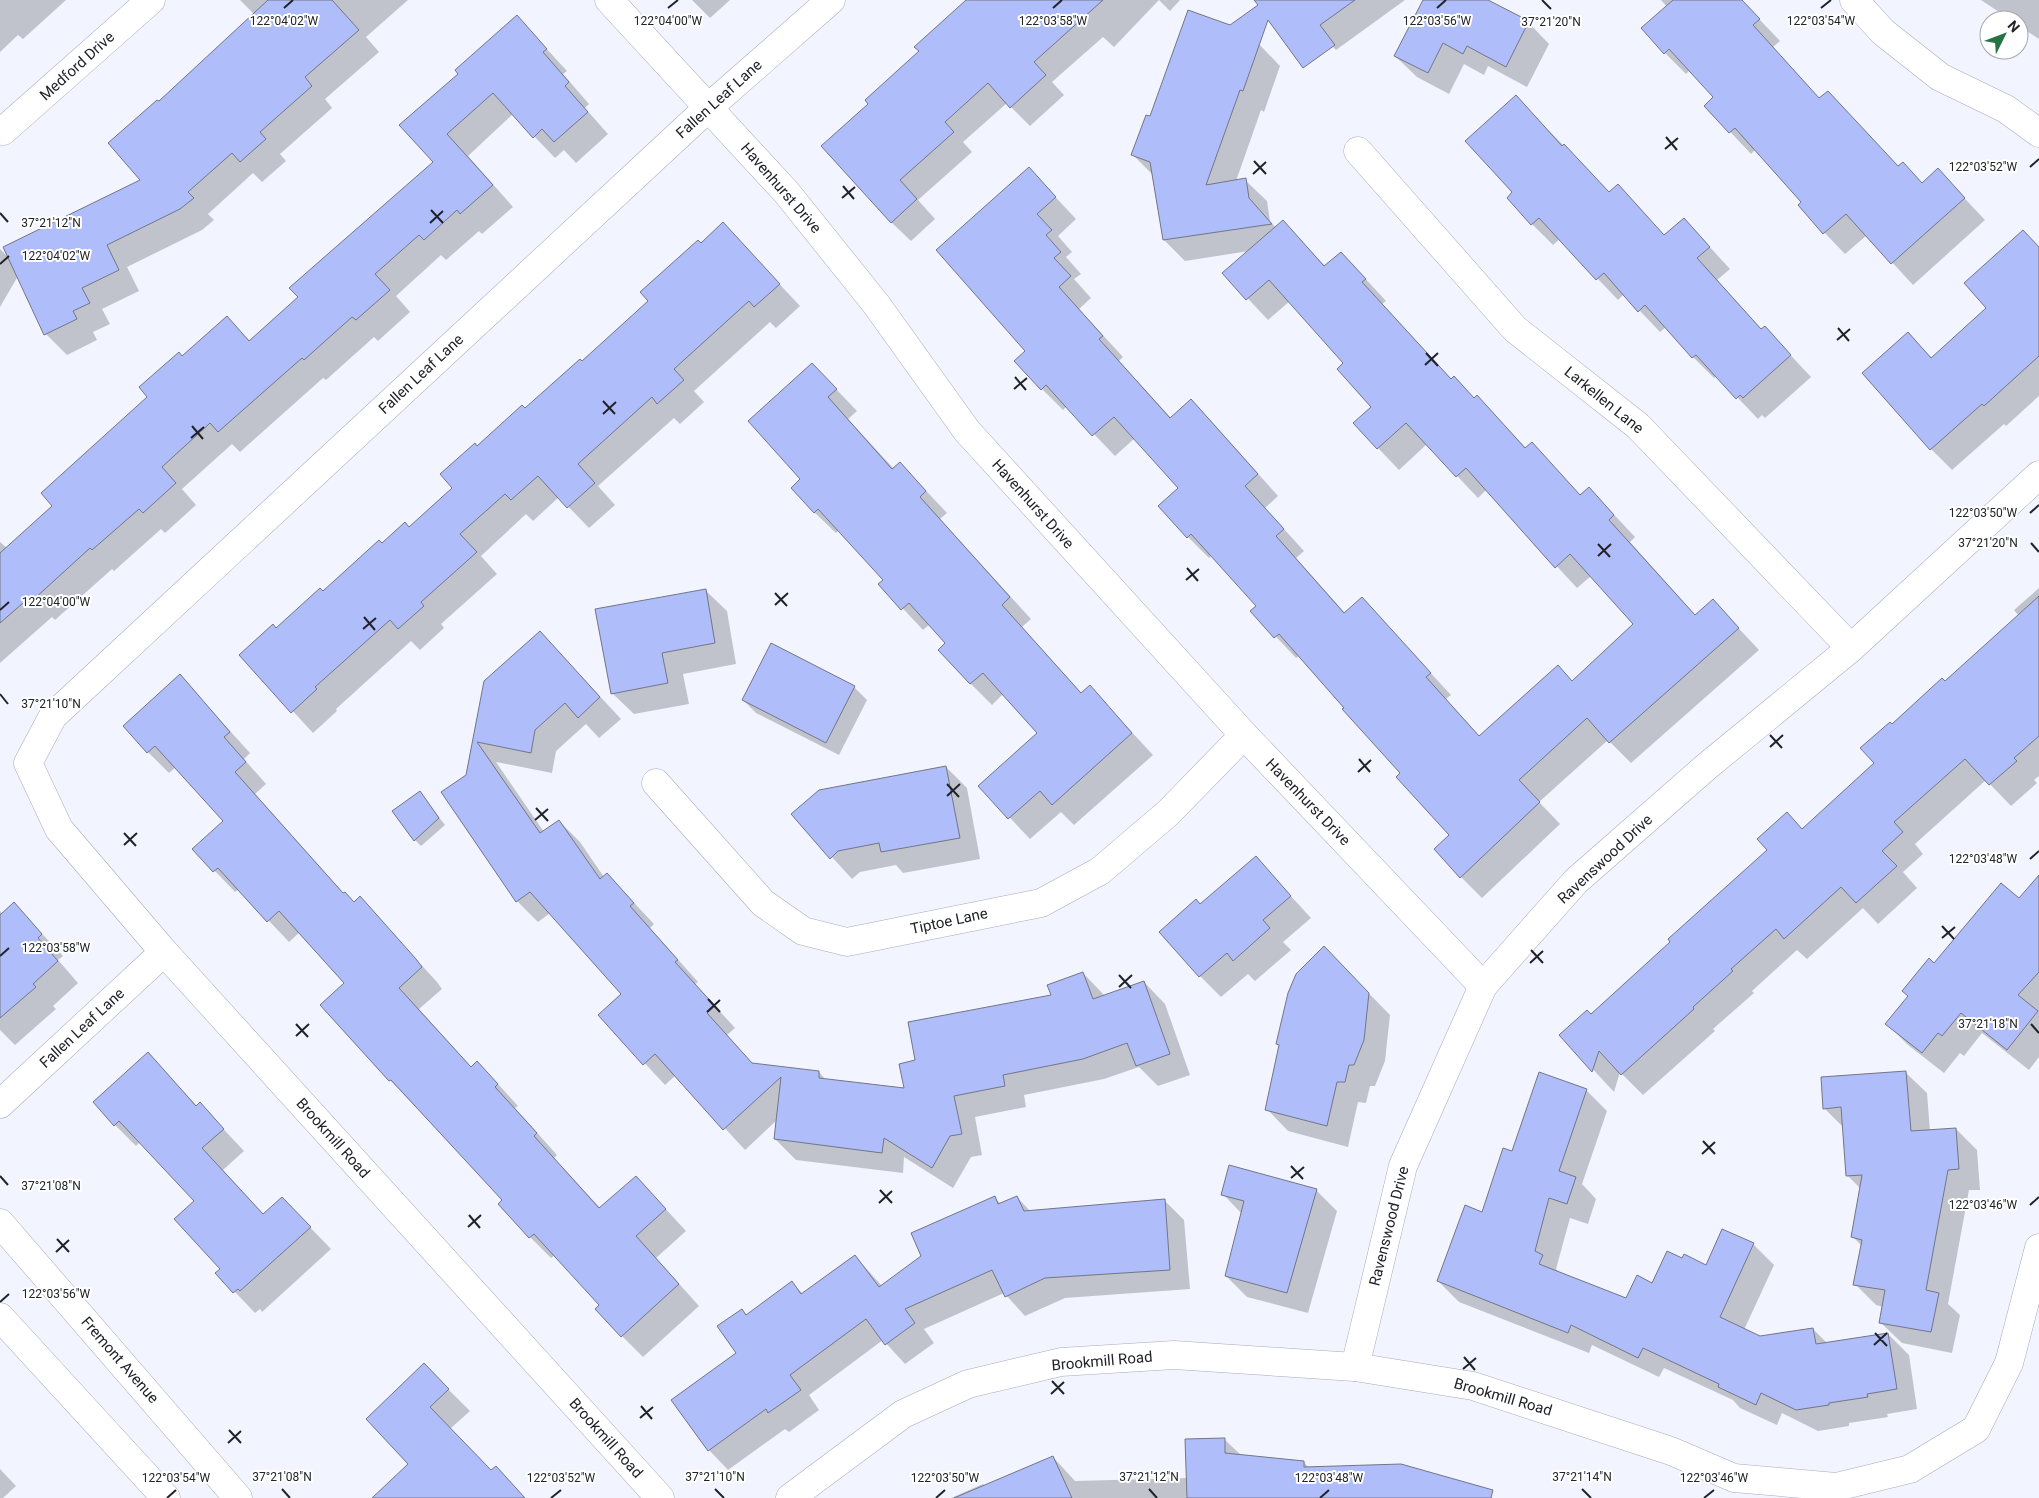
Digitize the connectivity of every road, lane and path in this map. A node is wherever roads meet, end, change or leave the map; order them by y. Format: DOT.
graph roads {
  1 [pos="151,0"];
  2 [pos="609,0"];
  3 [pos="831,0"];
  4 [pos="1854,0"];
  5 [pos="709,107"];
  6 [pos="3,131"];
  7 [pos="2039,134"];
  8 [pos="1358,151"];
  9 [pos="2039,475"];
  10 [pos="1851,648"];
  11 [pos="1244,735"];
  12 [pos="28,763"];
  13 [pos="656,784"];
  14 [pos="164,952"];
  15 [pos="1483,986"];
  16 [pos="0,1104"];
  17 [pos="0,1223"];
  18 [pos="2039,1248"];
  19 [pos="0,1317"];
  20 [pos="1355,1367"];
  21 [pos="166,1498"];
  22 [pos="238,1498"];
  23 [pos="660,1498"];
  24 [pos="790,1498"];
  1 -- 6 [label="street, Medford Drive"];
  2 -- 5 [label="street, Havenhurst Drive"];
  3 -- 5 [label="street, Fallen Leaf Lane"];
  4 -- 7 [label="street"];
  5 -- 11 [label="street, Havenhurst Drive"];
  5 -- 12 [label="street, Fallen Leaf Lane"];
  8 -- 10 [label="street, Larkellen Lane"];
  9 -- 10 [label="street, Ravenswood Drive"];
  10 -- 15 [label="street, Ravenswood Drive"];
  11 -- 13 [label="street, Tiptoe Lane"];
  11 -- 15 [label="street, Havenhurst Drive"];
  12 -- 14 [label="street, Brookmill Road"];
  14 -- 16 [label="street, Fallen Leaf Lane"];
  14 -- 23 [label="street, Brookmill Road"];
  15 -- 20 [label="street, Ravenswood Drive"];
  17 -- 22 [label="street, Fremont Avenue"];
  18 -- 20 [label="street, Brookmill Road"];
  19 -- 21 [label="street"];
  20 -- 24 [label="street, Brookmill Road"];
}
